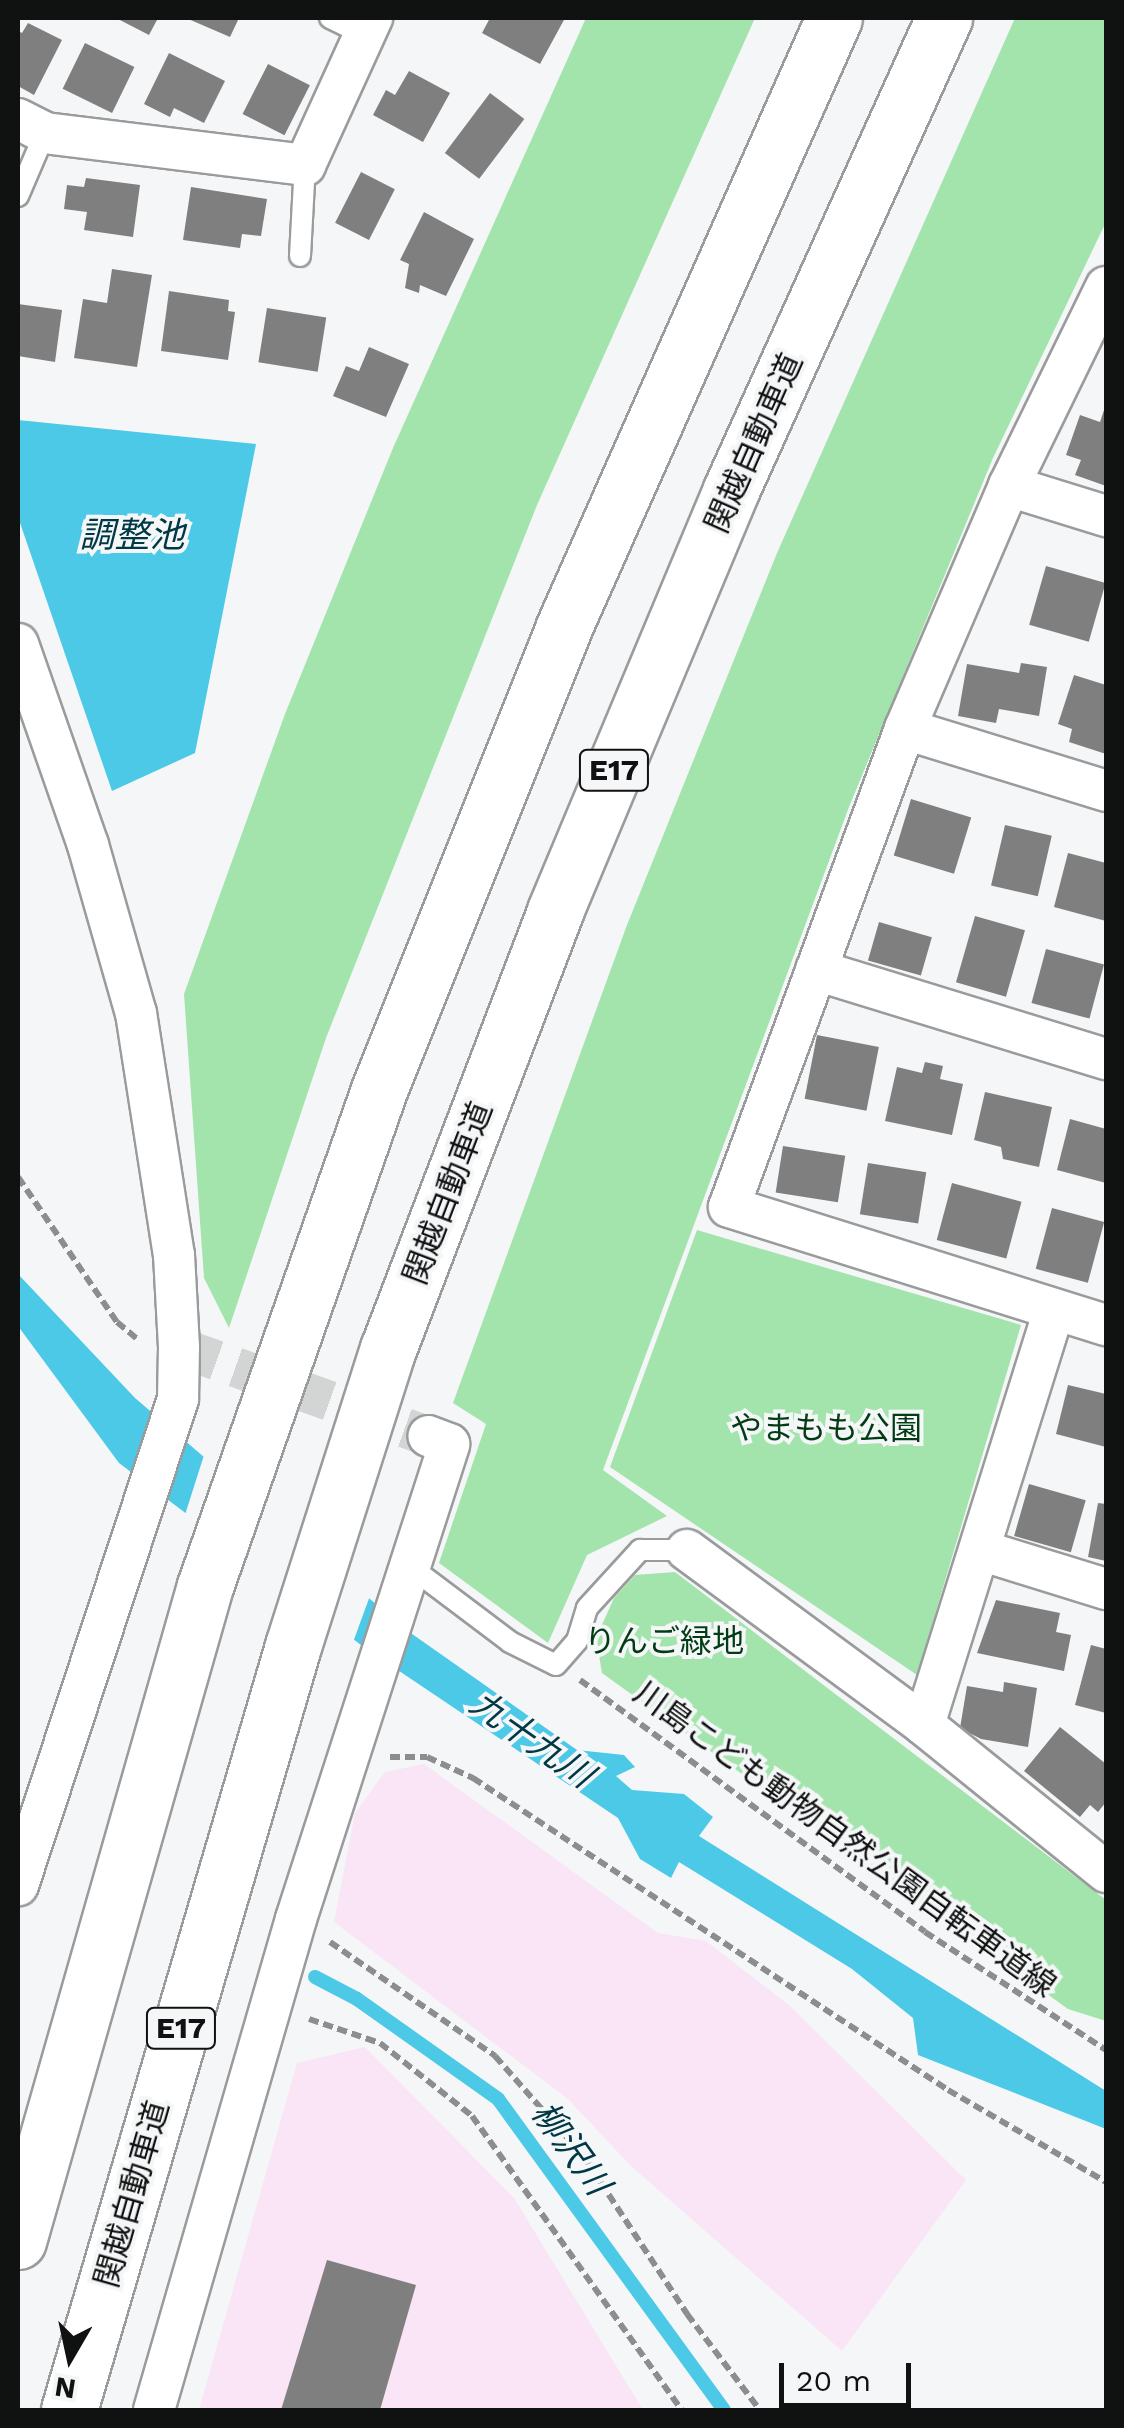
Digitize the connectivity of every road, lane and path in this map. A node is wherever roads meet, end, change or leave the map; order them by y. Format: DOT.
graph roads {
  1 [pos="834,18"];
  2 [pos="944,18"];
  3 [pos="355,23"];
  4 [pos="31,126"];
  5 [pos="306,165"];
  6 [pos="18,196"];
  7 [pos="300,256"];
  8 [pos="1106,287"];
  9 [pos="1009,486"];
  10 [pos="1106,516"];
  11 [pos="18,644"];
  12 [pos="905,729"];
  13 [pos="1106,791"];
  14 [pos="816,970"];
  15 [pos="1106,1059"];
  16 [pos="18,1177"];
  17 [pos="1054,1310"];
  18 [pos="1106,1325"];
  19 [pos="180,1348"];
  20 [pos="428,1436"];
  21 [pos="687,1550"];
  22 [pos="983,1551"];
  23 [pos="408,1565"];
  24 [pos="1106,1590"];
  25 [pos="556,1665"];
  26 [pos="924,1725"];
  27 [pos="340,1776"];
  28 [pos="1106,1872"];
  29 [pos="18,1884"];
  30 [pos="296,1920"];
  31 [pos="274,2007"];
  32 [pos="1106,2050"];
  33 [pos="1106,2182"];
  34 [pos="18,2241"];
  35 [pos="69,2410"];
  36 [pos="154,2410"];
  37 [pos="682,2410"];
  38 [pos="760,2410"];
  1 -- 34 [label="highway"];
  2 -- 35 [label="highway, 関越自動車道 / E17"];
  3 -- 5 [label="street"];
  4 -- 5 [label="street"];
  4 -- 6 [label="lane"];
  5 -- 7 [label="lane"];
  8 -- 9 [label="street"];
  9 -- 10 [label="street"];
  9 -- 12 [label="street"];
  11 -- 19 [label="street"];
  12 -- 13 [label="street"];
  12 -- 14 [label="street"];
  14 -- 15 [label="street"];
  14 -- 17 [label="street"];
  16 -- 19 [label="path"];
  17 -- 18 [label="street"];
  17 -- 22 [label="street"];
  19 -- 29 [label="street"];
  20 -- 23 [label="street"];
  21 -- 25 [label="lane"];
  21 -- 26 [label="street"];
  22 -- 24 [label="street"];
  22 -- 26 [label="street"];
  23 -- 25 [label="lane"];
  23 -- 27 [label="street"];
  25 -- 32 [label="path, 川島こども動物自然公園自転車道線"];
  26 -- 28 [label="street"];
  27 -- 30 [label="street"];
  27 -- 33 [label="path"];
  30 -- 31 [label="street"];
  30 -- 38 [label="path"];
  31 -- 36 [label="street"];
  31 -- 37 [label="path"];
}
